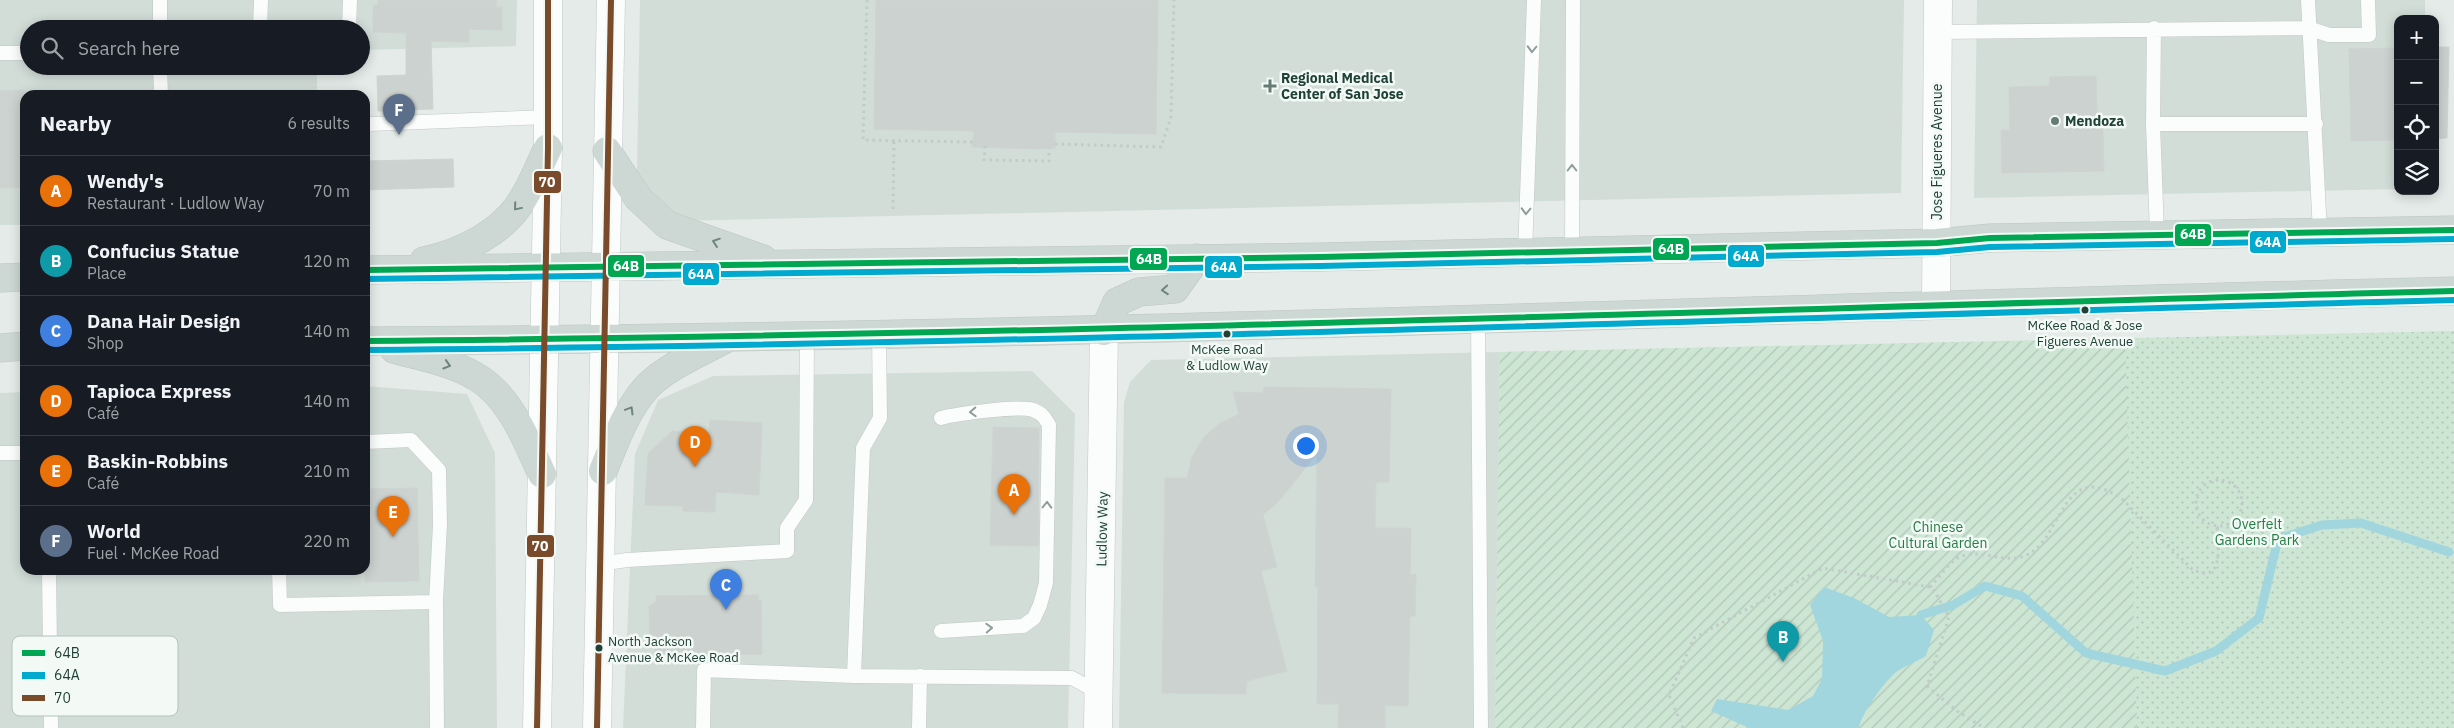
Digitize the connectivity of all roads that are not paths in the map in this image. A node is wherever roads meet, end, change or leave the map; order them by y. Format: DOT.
graph roads {
  1 [pos="160,0"];
  2 [pos="262,0"];
  3 [pos="350,0"];
  4 [pos="548,0"];
  5 [pos="611,0"];
  6 [pos="1534,0"];
  7 [pos="1573,0"];
  8 [pos="1938,0"];
  9 [pos="2308,0"];
  10 [pos="2368,0"];
  11 [pos="160,20"];
  12 [pos="261,20"];
  13 [pos="349,20"];
  14 [pos="2154,28"];
  15 [pos="2308,28"];
  16 [pos="1938,32"];
  17 [pos="0,53"];
  18 [pos="20,53"];
  19 [pos="160,75"];
  20 [pos="161,90"];
  21 [pos="548,117"];
  22 [pos="370,124"];
  23 [pos="2153,124"];
  24 [pos="2316,124"];
  25 [pos="548,148"];
  26 [pos="607,151"];
  27 [pos="2454,229"];
  28 [pos="2320,232"];
  29 [pos="2157,234"];
  30 [pos="1937,243"];
  31 [pos="1525,252"];
  32 [pos="1572,252"];
  33 [pos="1198,258"];
  34 [pos="778,264"];
  35 [pos="545,268"];
  36 [pos="605,268"];
  37 [pos="373,269"];
  38 [pos="20,277"];
  39 [pos="0,278"];
  40 [pos="2454,291"];
  41 [pos="1936,305"];
  42 [pos="1478,320"];
  43 [pos="1104,331"];
  44 [pos="879,334"];
  45 [pos="730,336"];
  46 [pos="807,337"];
  47 [pos="606,339"];
  48 [pos="544,340"];
  49 [pos="370,341"];
  50 [pos="370,342"];
  51 [pos="20,346"];
  52 [pos="0,348"];
  53 [pos="941,418"];
  54 [pos="370,442"];
  55 [pos="0,453"];
  56 [pos="20,453"];
  57 [pos="602,470"];
  58 [pos="542,474"];
  59 [pos="600,564"];
  60 [pos="49,575"];
  61 [pos="279,575"];
  62 [pos="436,602"];
  63 [pos="941,631"];
  64 [pos="50,636"];
  65 [pos="854,676"];
  66 [pos="920,676"];
  67 [pos="1099,693"];
  68 [pos="437,728"];
  69 [pos="537,728"];
  70 [pos="597,728"];
  71 [pos="703,728"];
  72 [pos="919,728"];
  73 [pos="1098,728"];
  74 [pos="1481,728"];
  1 -- 11 [label="lane"];
  2 -- 12 [label="lane"];
  3 -- 13 [label="lane"];
  4 -- 21 [label="main road"];
  5 -- 26 [label="main road"];
  6 -- 31 [label="lane, one-way"];
  32 -- 7 [label="lane, one-way"];
  8 -- 16 [label="main road, Jose Figueres Avenue"];
  9 -- 15 [label="lane"];
  10 -- 15 [label="lane"];
  14 -- 15 [label="lane"];
  14 -- 16 [label="lane"];
  14 -- 23 [label="lane"];
  15 -- 24 [label="lane"];
  16 -- 30 [label="main road, Jose Figueres Avenue"];
  17 -- 18 [label="lane"];
  19 -- 20 [label="lane"];
  21 -- 22 [label="lane"];
  21 -- 25 [label="main road"];
  23 -- 24 [label="lane"];
  23 -- 29 [label="lane"];
  24 -- 28 [label="lane"];
  25 -- 35 [label="main road"];
  25 -- 37 [label="main road, one-way"];
  34 -- 26 [label="main road, one-way"];
  26 -- 36 [label="main road"];
  27 -- 28 [label="main road"];
  28 -- 29 [label="main road"];
  29 -- 30 [label="main road"];
  30 -- 32 [label="main road"];
  30 -- 41 [label="main road, Jose Figueres Avenue"];
  31 -- 32 [label="main road"];
  31 -- 33 [label="main road"];
  33 -- 34 [label="main road"];
  33 -- 43 [label="main road, one-way"];
  34 -- 36 [label="main road"];
  35 -- 36 [label="main road"];
  35 -- 37 [label="main road"];
  35 -- 48 [label="main road"];
  36 -- 47 [label="main road"];
  38 -- 39 [label="main road"];
  40 -- 41 [label="main road"];
  41 -- 42 [label="main road"];
  42 -- 43 [label="main road"];
  42 -- 74 [label="lane"];
  43 -- 44 [label="main road"];
  43 -- 67 [label="main road, Ludlow Way"];
  44 -- 46 [label="main road"];
  44 -- 65 [label="lane"];
  45 -- 46 [label="main road"];
  45 -- 47 [label="main road"];
  57 -- 45 [label="main road, one-way"];
  46 -- 59 [label="lane"];
  47 -- 48 [label="main road"];
  47 -- 57 [label="main road"];
  48 -- 49 [label="main road"];
  48 -- 58 [label="main road"];
  50 -- 58 [label="main road, one-way"];
  51 -- 52 [label="main road"];
  63 -- 53 [label="lane, one-way"];
  54 -- 62 [label="lane"];
  55 -- 56 [label="lane"];
  57 -- 59 [label="main road"];
  58 -- 69 [label="main road"];
  59 -- 70 [label="main road"];
  60 -- 64 [label="lane"];
  61 -- 62 [label="lane"];
  62 -- 68 [label="lane"];
  65 -- 66 [label="lane"];
  65 -- 71 [label="lane"];
  66 -- 67 [label="lane"];
  66 -- 72 [label="lane"];
  67 -- 73 [label="main road, Ludlow Way"];
}
